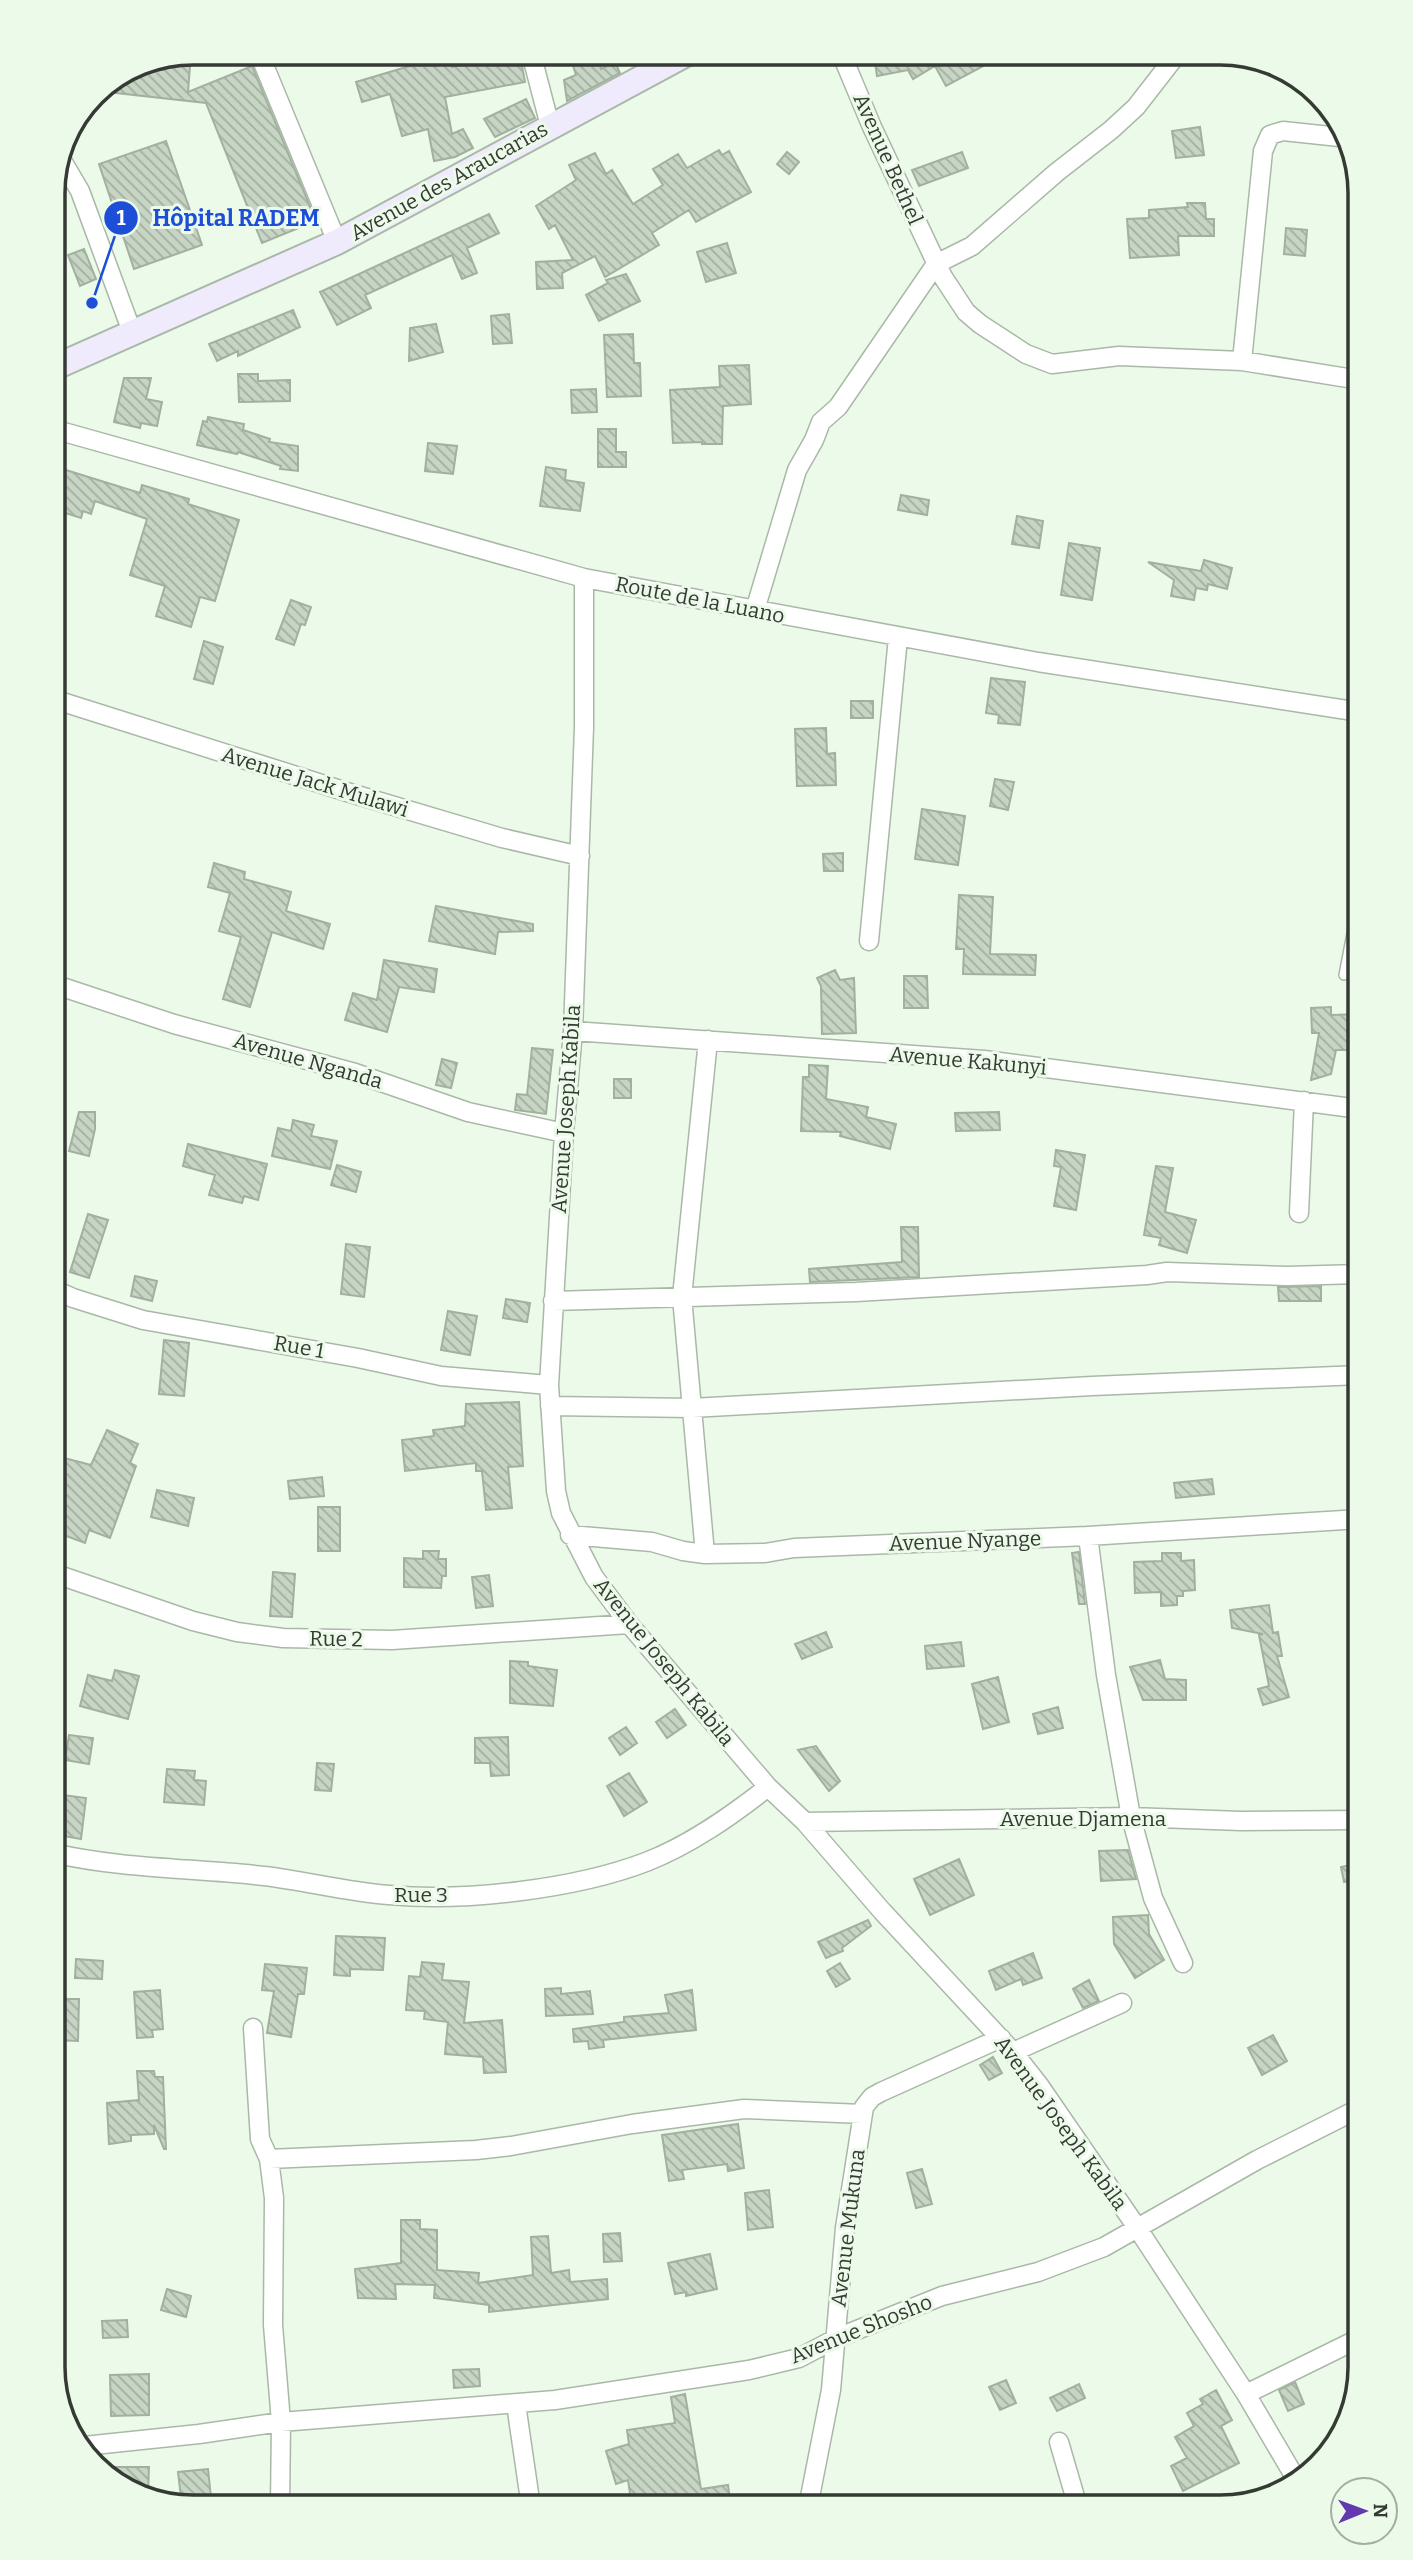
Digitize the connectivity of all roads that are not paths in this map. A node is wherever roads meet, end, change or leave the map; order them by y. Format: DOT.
graph roads {
  1 [pos="264,65"];
  2 [pos="534,65"];
  3 [pos="665,65"];
  4 [pos="846,65"];
  5 [pos="1169,65"];
  6 [pos="550,126"];
  7 [pos="1334,136"];
  8 [pos="67,170"];
  9 [pos="337,242"];
  10 [pos="936,264"];
  11 [pos="132,331"];
  12 [pos="1242,361"];
  13 [pos="65,362"];
  14 [pos="1348,378"];
  15 [pos="65,432"];
  16 [pos="584,578"];
  17 [pos="755,610"];
  18 [pos="898,637"];
  19 [pos="65,703"];
  20 [pos="1348,710"];
  21 [pos="580,856"];
  22 [pos="869,941"];
  23 [pos="1348,951"];
  24 [pos="1343,975"];
  25 [pos="65,988"];
  26 [pos="573,1031"];
  27 [pos="708,1040"];
  28 [pos="1304,1101"];
  29 [pos="1348,1107"];
  30 [pos="564,1133"];
  31 [pos="1298,1213"];
  32 [pos="1348,1274"];
  33 [pos="65,1294"];
  34 [pos="682,1297"];
  35 [pos="553,1301"];
  36 [pos="1348,1376"];
  37 [pos="549,1385"];
  38 [pos="550,1406"];
  39 [pos="692,1408"];
  40 [pos="1348,1520"];
  41 [pos="570,1535"];
  42 [pos="1088,1536"];
  43 [pos="705,1554"];
  44 [pos="65,1577"];
  45 [pos="629,1624"];
  46 [pos="768,1787"];
  47 [pos="1131,1817"];
  48 [pos="1348,1820"];
  49 [pos="805,1822"];
  50 [pos="65,1855"];
  51 [pos="1182,1963"];
  52 [pos="1122,2003"];
  53 [pos="253,2028"];
  54 [pos="1001,2038"];
  55 [pos="1013,2052"];
  56 [pos="862,2114"];
  57 [pos="1348,2114"];
  58 [pos="269,2160"];
  59 [pos="1138,2229"];
  60 [pos="836,2338"];
  61 [pos="1348,2344"];
  62 [pos="1245,2394"];
  63 [pos="516,2404"];
  64 [pos="281,2422"];
  65 [pos="1059,2442"];
  66 [pos="91,2445"];
  67 [pos="1292,2473"];
  68 [pos="280,2495"];
  69 [pos="529,2495"];
  70 [pos="811,2495"];
  71 [pos="1074,2495"];
  1 -- 9 [label="street"];
  2 -- 6 [label="street"];
  3 -- 6 [label="street, Avenue des Araucarias"];
  4 -- 10 [label="street, Avenue Bethel"];
  5 -- 10 [label="street"];
  6 -- 9 [label="street, Avenue des Araucarias"];
  7 -- 12 [label="street"];
  8 -- 11 [label="street"];
  9 -- 11 [label="street, Avenue des Araucarias"];
  10 -- 12 [label="street, Avenue Bethel"];
  10 -- 17 [label="street"];
  11 -- 13 [label="street, Avenue des Araucarias"];
  12 -- 14 [label="street, Avenue Bethel"];
  15 -- 16 [label="street, Route de la Luano"];
  16 -- 17 [label="street, Route de la Luano"];
  16 -- 21 [label="street, Avenue Joseph Kabila"];
  17 -- 18 [label="street, Route de la Luano"];
  18 -- 20 [label="street, Route de la Luano"];
  18 -- 22 [label="street"];
  19 -- 21 [label="street, Avenue Jack Mulawi"];
  21 -- 26 [label="street, Avenue Joseph Kabila"];
  23 -- 24 [label="lane"];
  25 -- 30 [label="street, Avenue Nganda"];
  26 -- 27 [label="street, Avenue Kakunyi"];
  26 -- 30 [label="street, Avenue Joseph Kabila"];
  27 -- 28 [label="street, Avenue Kakunyi"];
  27 -- 34 [label="street"];
  28 -- 29 [label="street, Avenue Kakunyi"];
  28 -- 31 [label="street"];
  30 -- 35 [label="street, Avenue Joseph Kabila"];
  32 -- 34 [label="street"];
  33 -- 37 [label="street, Rue 1"];
  34 -- 35 [label="street"];
  34 -- 39 [label="street"];
  35 -- 37 [label="street, Avenue Joseph Kabila"];
  36 -- 39 [label="street"];
  37 -- 38 [label="street, Avenue Joseph Kabila"];
  38 -- 39 [label="street"];
  38 -- 41 [label="street, Avenue Joseph Kabila"];
  39 -- 43 [label="street"];
  40 -- 42 [label="street, Avenue Nyange"];
  41 -- 43 [label="street, Avenue Nyange"];
  41 -- 45 [label="street, Avenue Joseph Kabila"];
  42 -- 43 [label="street, Avenue Nyange"];
  42 -- 47 [label="street"];
  44 -- 45 [label="street, Rue 2"];
  45 -- 46 [label="street, Avenue Joseph Kabila"];
  46 -- 49 [label="street, Avenue Joseph Kabila"];
  46 -- 50 [label="street, Rue 3"];
  47 -- 48 [label="street, Avenue Djamena"];
  47 -- 49 [label="street, Avenue Djamena"];
  47 -- 51 [label="street"];
  49 -- 54 [label="street, Avenue Joseph Kabila"];
  52 -- 55 [label="street"];
  53 -- 58 [label="street"];
  54 -- 55 [label="street, Avenue Joseph Kabila"];
  54 -- 56 [label="street"];
  55 -- 59 [label="street, Avenue Joseph Kabila"];
  56 -- 58 [label="street"];
  56 -- 60 [label="street, Avenue Mukuna"];
  57 -- 59 [label="street, Avenue Shosho"];
  58 -- 64 [label="street"];
  59 -- 60 [label="street, Avenue Shosho"];
  59 -- 62 [label="street, Avenue Joseph Kabila"];
  60 -- 63 [label="street, Avenue Shosho"];
  60 -- 70 [label="street, Avenue Mukuna"];
  61 -- 62 [label="street"];
  62 -- 67 [label="street, Avenue Joseph Kabila"];
  63 -- 64 [label="street, Avenue Shosho"];
  63 -- 69 [label="street"];
  64 -- 66 [label="street, Avenue Shosho"];
  64 -- 68 [label="street"];
  65 -- 71 [label="street"];
}
